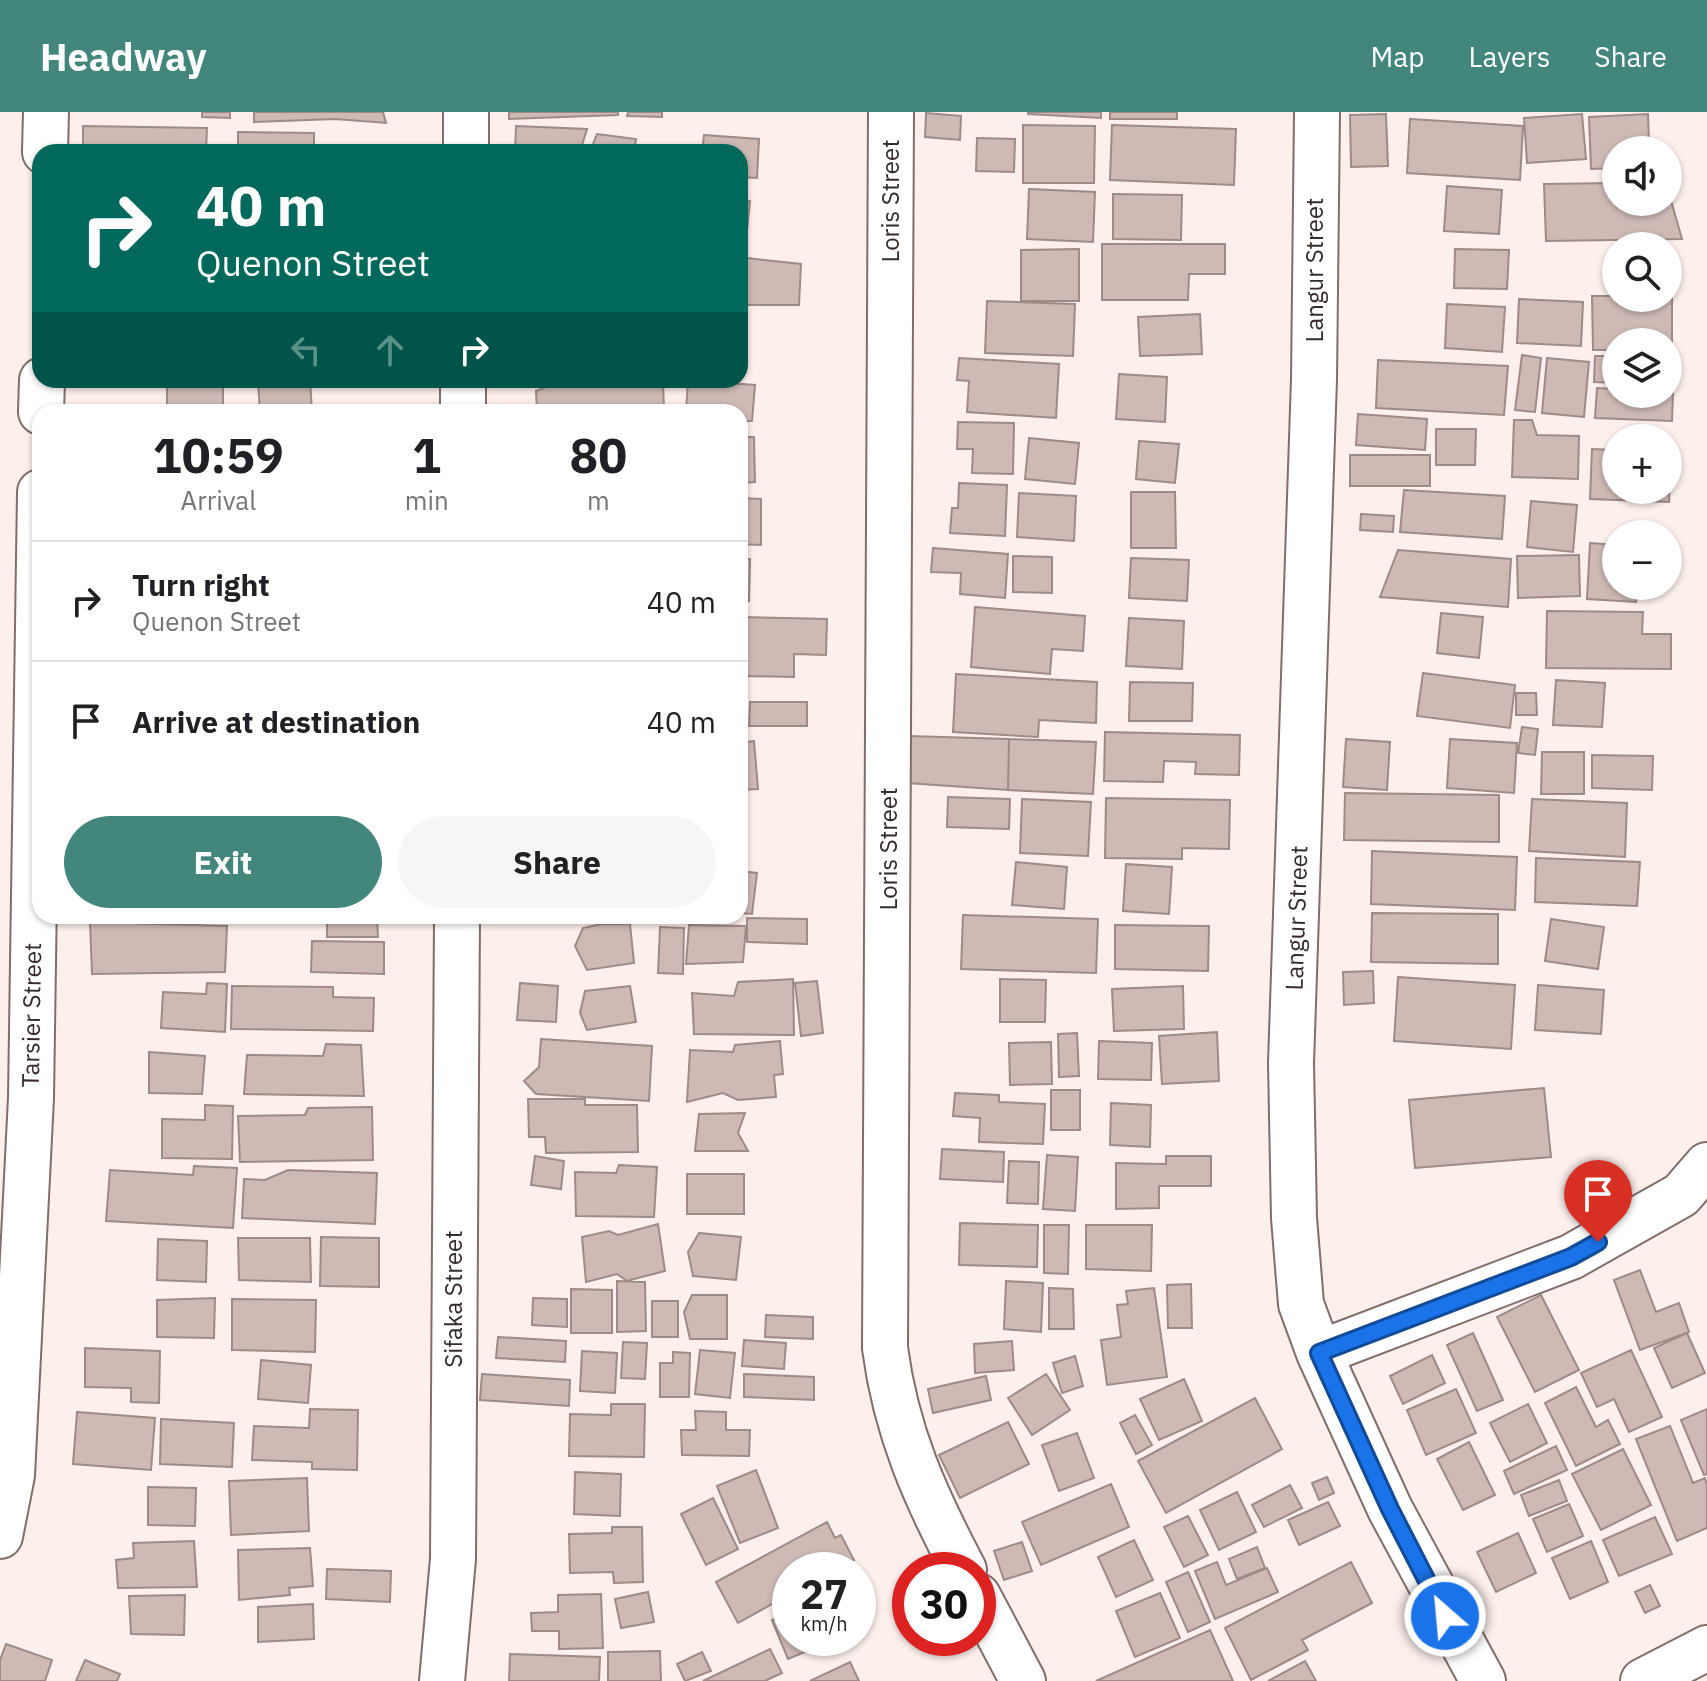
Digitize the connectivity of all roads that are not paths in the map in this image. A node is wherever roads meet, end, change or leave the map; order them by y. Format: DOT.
graph roads {
  1 [pos="46,112"];
  2 [pos="466,112"];
  3 [pos="891,112"];
  4 [pos="1317,112"];
  5 [pos="45,144"];
  6 [pos="466,144"];
  7 [pos="34,924"];
  8 [pos="457,924"];
  9 [pos="1707,1165"];
  10 [pos="1319,1353"];
  11 [pos="0,1536"];
  12 [pos="955,1552"];
  13 [pos="996,1630"];
  14 [pos="1707,1648"];
  15 [pos="442,1681"];
  16 [pos="1023,1681"];
  17 [pos="1483,1681"];
  18 [pos="1643,1681"];
  1 -- 5 [label="street"];
  2 -- 6 [label="street"];
  3 -- 12 [label="street, Loris Street"];
  4 -- 10 [label="street, Langur Street"];
  7 -- 11 [label="street, Tarsier Street"];
  8 -- 15 [label="street, Sifaka Street"];
  9 -- 10 [label="street"];
  10 -- 17 [label="street, Langur Street"];
  13 -- 16 [label="street"];
  14 -- 18 [label="street"];
}
